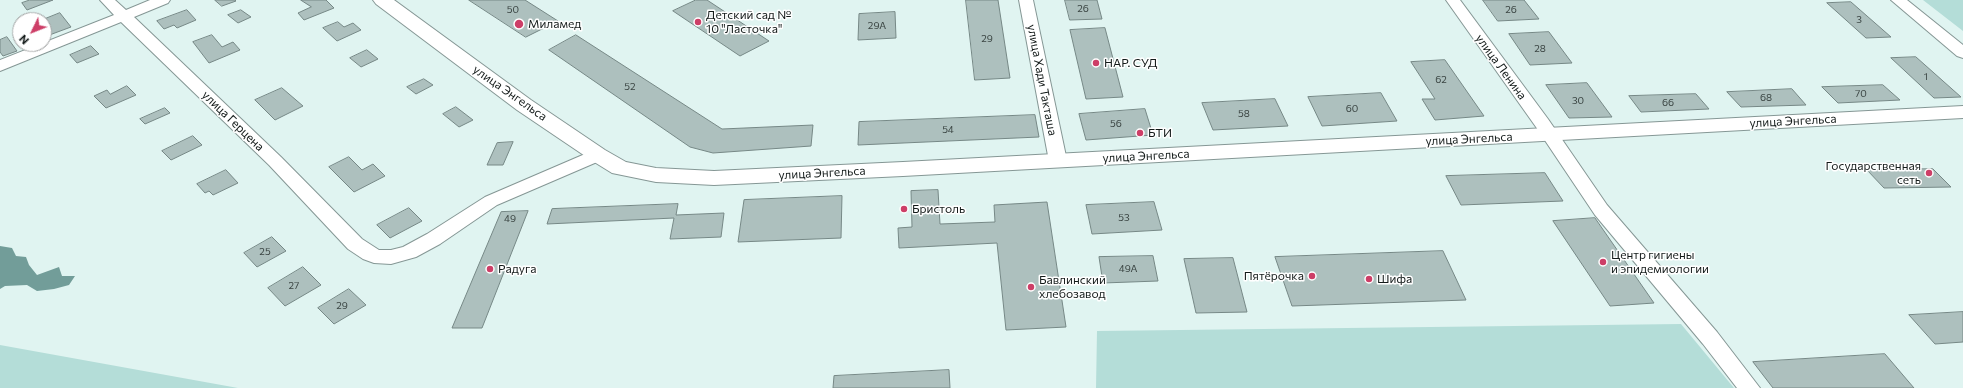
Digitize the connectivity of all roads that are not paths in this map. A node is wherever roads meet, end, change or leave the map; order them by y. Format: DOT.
graph roads {
  1 [pos="108,0"];
  2 [pos="163,0"];
  3 [pos="382,0"];
  4 [pos="1026,0"];
  5 [pos="1453,0"];
  6 [pos="1898,0"];
  7 [pos="123,16"];
  8 [pos="1963,53"];
  9 [pos="0,66"];
  10 [pos="1963,112"];
  11 [pos="1549,135"];
  12 [pos="598,155"];
  13 [pos="1058,161"];
  14 [pos="1749,388"];
  1 -- 7 [label="street, улица Герцена"];
  2 -- 7 [label="street"];
  3 -- 12 [label="street, улица Энгельса"];
  4 -- 13 [label="street, улица Хади Такташа"];
  5 -- 11 [label="street, улица Ленина"];
  6 -- 8 [label="street"];
  7 -- 9 [label="street"];
  7 -- 12 [label="street, улица Герцена"];
  10 -- 11 [label="street, улица Энгельса"];
  11 -- 13 [label="street, улица Энгельса"];
  11 -- 14 [label="street, улица Ленина"];
  12 -- 13 [label="street, улица Энгельса"];
}
